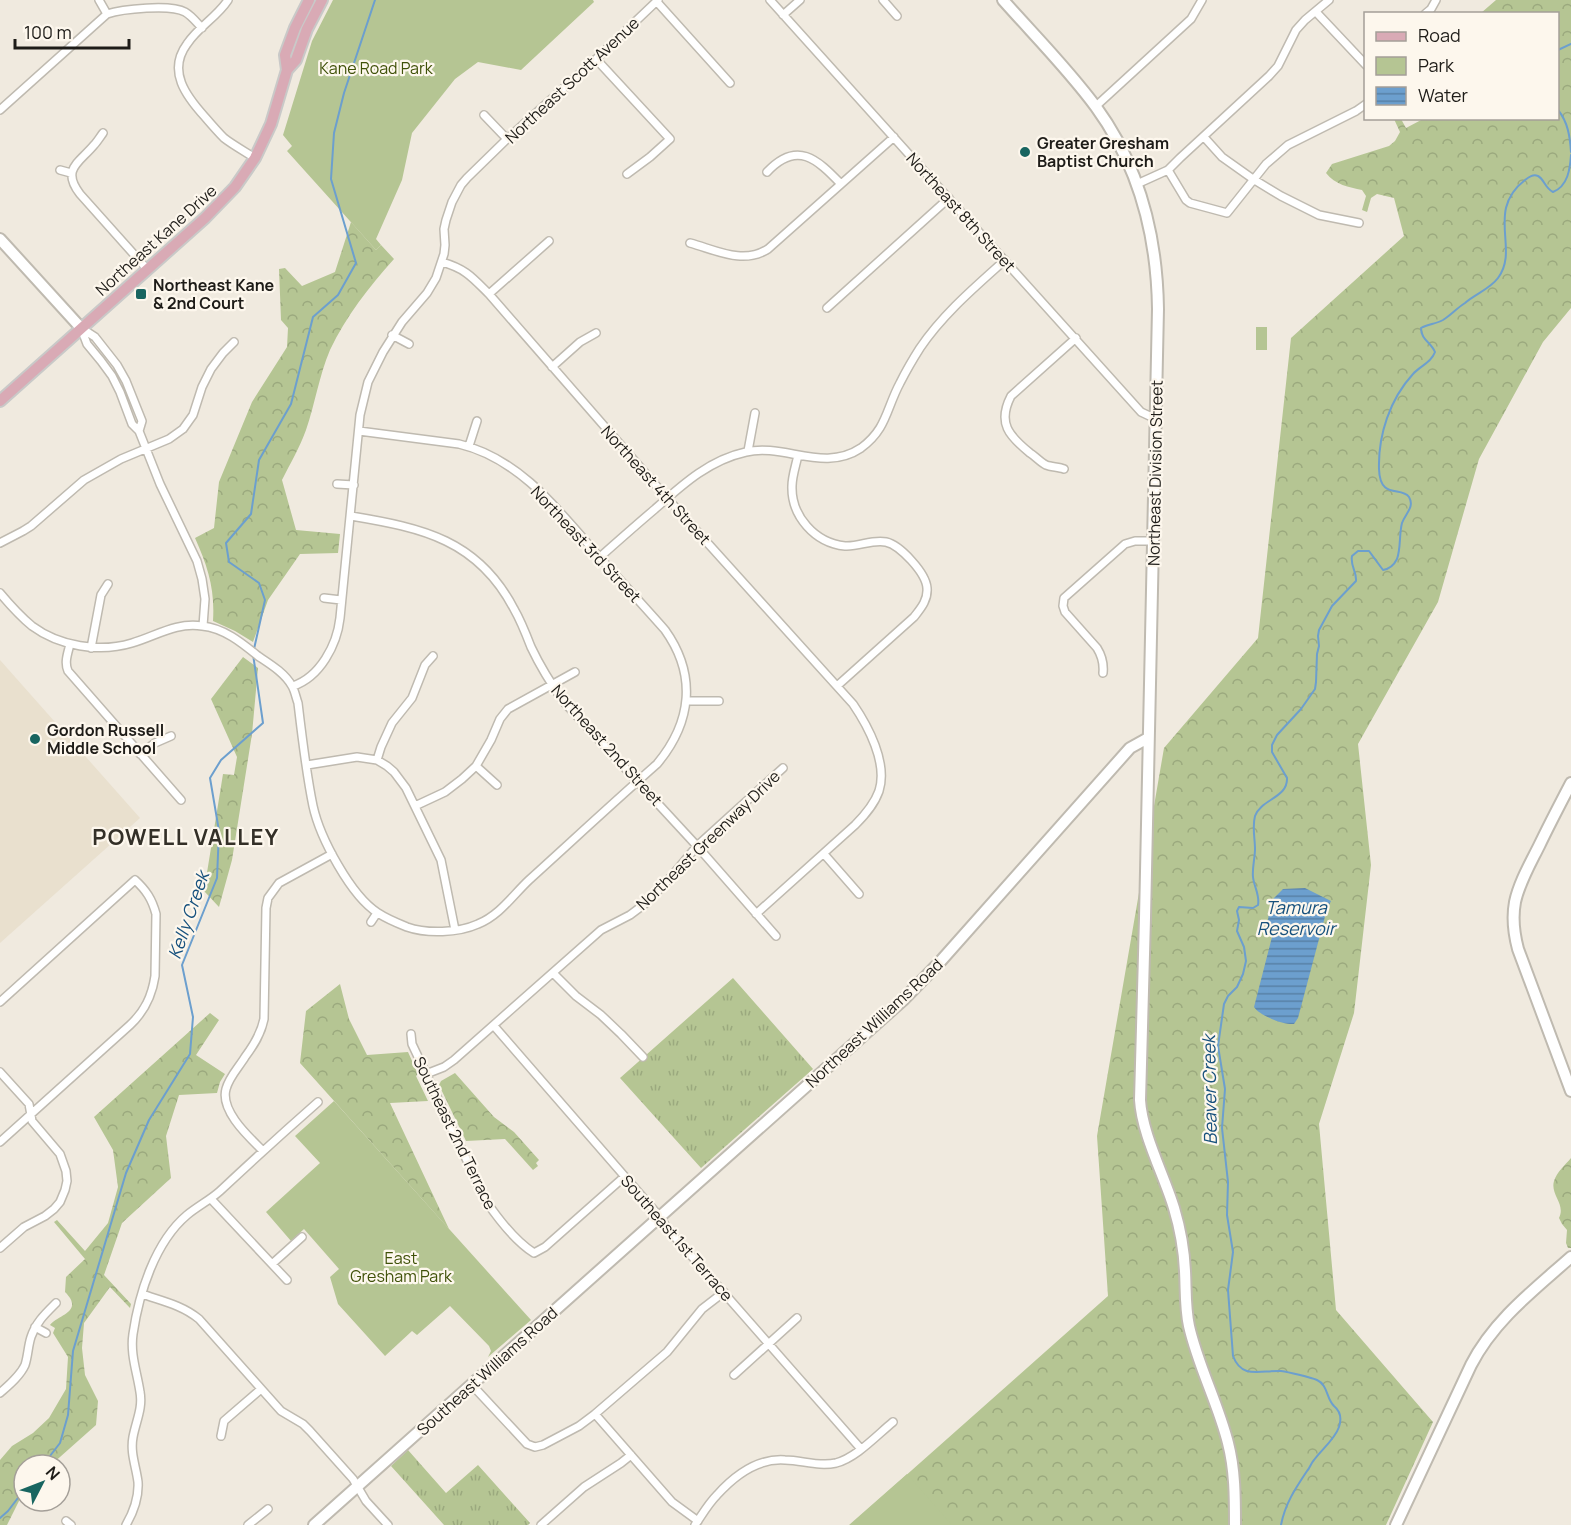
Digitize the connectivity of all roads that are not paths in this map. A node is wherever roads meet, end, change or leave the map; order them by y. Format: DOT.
graph roads {
  1 [pos="99,0"];
  2 [pos="228,0"];
  3 [pos="309,0"];
  4 [pos="322,0"];
  5 [pos="770,0"];
  6 [pos="800,0"];
  7 [pos="883,0"];
  8 [pos="1003,0"];
  9 [pos="1203,0"];
  10 [pos="1329,0"];
  11 [pos="658,1"];
  12 [pos="1316,12"];
  13 [pos="106,14"];
  14 [pos="783,15"];
  15 [pos="897,16"];
  16 [pos="202,28"];
  17 [pos="596,59"];
  18 [pos="1364,64"];
  19 [pos="287,70"];
  20 [pos="730,83"];
  21 [pos="1364,105"];
  22 [pos="1095,107"];
  23 [pos="0,110"];
  24 [pos="484,115"];
  25 [pos="103,133"];
  26 [pos="1204,136"];
  27 [pos="894,137"];
  28 [pos="507,139"];
  29 [pos="255,158"];
  30 [pos="60,170"];
  31 [pos="1168,170"];
  32 [pos="767,172"];
  33 [pos="71,173"];
  34 [pos="627,174"];
  35 [pos="1253,179"];
  36 [pos="841,184"];
  37 [pos="1137,184"];
  38 [pos="949,198"];
  39 [pos="1359,223"];
  40 [pos="0,239"];
  41 [pos="549,241"];
  42 [pos="690,243"];
  43 [pos="1005,260"];
  44 [pos="442,262"];
  45 [pos="147,269"];
  46 [pos="489,294"];
  47 [pos="827,308"];
  48 [pos="81,328"];
  49 [pos="596,333"];
  50 [pos="393,335"];
  51 [pos="1076,338"];
  52 [pos="234,342"];
  53 [pos="409,344"];
  54 [pos="552,367"];
  55 [pos="0,401"];
  56 [pos="755,413"];
  57 [pos="1156,419"];
  58 [pos="477,421"];
  59 [pos="359,431"];
  60 [pos="470,446"];
  61 [pos="146,449"];
  62 [pos="748,451"];
  63 [pos="798,454"];
  64 [pos="1064,469"];
  65 [pos="336,484"];
  66 [pos="354,485"];
  67 [pos="667,498"];
  68 [pos="351,516"];
  69 [pos="1153,541"];
  70 [pos="0,543"];
  71 [pos="600,557"];
  72 [pos="108,584"];
  73 [pos="0,593"];
  74 [pos="324,598"];
  75 [pos="341,600"];
  76 [pos="203,626"];
  77 [pos="70,644"];
  78 [pos="91,648"];
  79 [pos="433,656"];
  80 [pos="575,672"];
  81 [pos="1103,673"];
  82 [pos="552,685"];
  83 [pos="293,686"];
  84 [pos="837,686"];
  85 [pos="687,701"];
  86 [pos="719,701"];
  87 [pos="171,736"];
  88 [pos="1148,738"];
  89 [pos="140,754"];
  90 [pos="377,760"];
  91 [pos="307,765"];
  92 [pos="476,766"];
  93 [pos="783,768"];
  94 [pos="638,781"];
  95 [pos="1571,783"];
  96 [pos="496,785"];
  97 [pos="182,800"];
  98 [pos="415,806"];
  99 [pos="697,846"];
  100 [pos="332,854"];
  101 [pos="824,854"];
  102 [pos="859,894"];
  103 [pos="377,913"];
  104 [pos="756,914"];
  105 [pos="371,922"];
  106 [pos="455,930"];
  107 [pos="776,936"];
  108 [pos="554,973"];
  109 [pos="0,1002"];
  110 [pos="494,1026"];
  111 [pos="411,1034"];
  112 [pos="642,1057"];
  113 [pos="0,1072"];
  114 [pos="426,1074"];
  115 [pos="1571,1091"];
  116 [pos="318,1102"];
  117 [pos="31,1115"];
  118 [pos="0,1142"];
  119 [pos="263,1151"];
  120 [pos="624,1177"];
  121 [pos="211,1200"];
  122 [pos="660,1217"];
  123 [pos="302,1237"];
  124 [pos="0,1248"];
  125 [pos="1571,1257"];
  126 [pos="272,1264"];
  127 [pos="287,1280"];
  128 [pos="724,1292"];
  129 [pos="142,1294"];
  130 [pos="56,1303"];
  131 [pos="797,1318"];
  132 [pos="35,1327"];
  133 [pos="46,1333"];
  134 [pos="769,1343"];
  135 [pos="734,1375"];
  136 [pos="472,1385"];
  137 [pos="261,1389"];
  138 [pos="0,1393"];
  139 [pos="595,1414"];
  140 [pos="893,1422"];
  141 [pos="221,1436"];
  142 [pos="861,1449"];
  143 [pos="631,1455"];
  144 [pos="357,1486"];
  145 [pos="268,1509"];
  146 [pos="697,1523"];
  147 [pos="126,1525"];
  148 [pos="248,1525"];
  149 [pos="314,1525"];
  150 [pos="388,1525"];
  151 [pos="541,1525"];
  152 [pos="1235,1525"];
  153 [pos="1396,1525"];
  1 -- 13 [label="street"];
  2 -- 16 [label="street"];
  3 -- 19 [label="main road, Northeast Kane Drive"];
  4 -- 19 [label="main road, Northeast Kane Drive"];
  5 -- 14 [label="street, Northeast 8th Street"];
  6 -- 14 [label="street"];
  7 -- 15 [label="street"];
  8 -- 22 [label="street, Northeast Division Street"];
  9 -- 22 [label="street"];
  10 -- 12 [label="street"];
  11 -- 17 [label="street, Northeast Scott Avenue"];
  11 -- 20 [label="street"];
  12 -- 18 [label="street"];
  12 -- 26 [label="street"];
  13 -- 16 [label="street"];
  13 -- 23 [label="street"];
  14 -- 27 [label="street, Northeast 8th Street"];
  16 -- 29 [label="street"];
  17 -- 28 [label="street, Northeast Scott Avenue"];
  17 -- 34 [label="street"];
  19 -- 29 [label="main road, Northeast Kane Drive"];
  21 -- 35 [label="street"];
  22 -- 37 [label="street, Northeast Division Street"];
  24 -- 28 [label="street"];
  25 -- 33 [label="street"];
  26 -- 31 [label="street"];
  26 -- 35 [label="street"];
  27 -- 36 [label="street"];
  27 -- 38 [label="street, Northeast 8th Street"];
  28 -- 44 [label="street, Northeast Scott Avenue"];
  29 -- 45 [label="main road, Northeast Kane Drive"];
  30 -- 33 [label="street"];
  31 -- 35 [label="street"];
  31 -- 37 [label="street"];
  32 -- 36 [label="street"];
  33 -- 45 [label="street"];
  35 -- 39 [label="street"];
  36 -- 42 [label="street"];
  37 -- 57 [label="street, Northeast Division Street"];
  38 -- 43 [label="street, Northeast 8th Street"];
  38 -- 47 [label="street"];
  40 -- 48 [label="street"];
  41 -- 46 [label="street"];
  43 -- 51 [label="street, Northeast 8th Street"];
  43 -- 63 [label="street"];
  44 -- 46 [label="street, Northeast 4th Street"];
  44 -- 50 [label="street"];
  45 -- 48 [label="main road, Northeast Kane Drive"];
  46 -- 54 [label="street, Northeast 4th Street"];
  48 -- 55 [label="main road, Northeast Kane Drive"];
  48 -- 61 [label="street"];
  49 -- 54 [label="street"];
  50 -- 53 [label="street"];
  50 -- 59 [label="street"];
  51 -- 57 [label="street, Northeast 8th Street"];
  51 -- 64 [label="street"];
  52 -- 61 [label="street"];
  54 -- 67 [label="street, Northeast 4th Street"];
  56 -- 62 [label="street"];
  57 -- 69 [label="street, Northeast Division Street"];
  58 -- 60 [label="street"];
  59 -- 60 [label="street, Northeast 3rd Street"];
  59 -- 66 [label="street"];
  60 -- 71 [label="street, Northeast 3rd Street"];
  61 -- 70 [label="street"];
  61 -- 76 [label="street"];
  62 -- 63 [label="street"];
  62 -- 67 [label="street"];
  63 -- 84 [label="street"];
  65 -- 66 [label="street"];
  66 -- 68 [label="street"];
  67 -- 71 [label="street"];
  67 -- 84 [label="street, Northeast 4th Street"];
  68 -- 75 [label="street"];
  68 -- 82 [label="street, Northeast 2nd Street"];
  69 -- 81 [label="street"];
  69 -- 88 [label="street, Northeast Division Street"];
  71 -- 85 [label="street, Northeast 3rd Street"];
  72 -- 78 [label="street"];
  73 -- 77 [label="street"];
  74 -- 75 [label="street"];
  75 -- 83 [label="street"];
  76 -- 78 [label="street"];
  76 -- 83 [label="street"];
  77 -- 78 [label="street"];
  77 -- 89 [label="street"];
  79 -- 90 [label="street"];
  80 -- 82 [label="street"];
  82 -- 92 [label="street"];
  82 -- 94 [label="street, Northeast 2nd Street"];
  83 -- 91 [label="street"];
  84 -- 101 [label="street, Northeast 4th Street"];
  85 -- 86 [label="street"];
  85 -- 94 [label="street, Northeast 3rd Street"];
  87 -- 89 [label="street"];
  88 -- 122 [label="street, Northeast Williams Road"];
  88 -- 152 [label="street, Northeast Division Street"];
  89 -- 97 [label="street"];
  90 -- 91 [label="street"];
  90 -- 98 [label="street"];
  91 -- 100 [label="street"];
  92 -- 96 [label="street"];
  92 -- 98 [label="street"];
  93 -- 99 [label="street, Northeast Greenway Drive"];
  94 -- 99 [label="street, Northeast 2nd Street"];
  94 -- 106 [label="street, Northeast 3rd Street"];
  95 -- 115 [label="street"];
  98 -- 106 [label="street"];
  99 -- 104 [label="street, Northeast 2nd Street"];
  99 -- 108 [label="street, Northeast Greenway Drive"];
  100 -- 103 [label="street"];
  100 -- 119 [label="street"];
  101 -- 102 [label="street"];
  101 -- 104 [label="street, Northeast 4th Street"];
  103 -- 105 [label="street"];
  103 -- 106 [label="street, Northeast 3rd Street"];
  104 -- 107 [label="street, Northeast 2nd Street"];
  108 -- 110 [label="street, Northeast Greenway Drive"];
  108 -- 112 [label="street"];
  109 -- 117 [label="street"];
  110 -- 114 [label="street, Northeast Greenway Drive"];
  110 -- 120 [label="street, Southeast 1st Terrace"];
  111 -- 114 [label="street, Southeast 2nd Terrace"];
  113 -- 117 [label="street"];
  114 -- 120 [label="street, Southeast 2nd Terrace"];
  116 -- 119 [label="street"];
  117 -- 118 [label="street"];
  117 -- 124 [label="street"];
  119 -- 121 [label="street"];
  120 -- 122 [label="street, Southeast 1st Terrace"];
  121 -- 126 [label="street"];
  121 -- 129 [label="street"];
  122 -- 128 [label="street, Southeast 1st Terrace"];
  122 -- 136 [label="street, Southeast Williams Road"];
  123 -- 126 [label="street"];
  125 -- 153 [label="street"];
  126 -- 127 [label="street"];
  128 -- 134 [label="street, Southeast 1st Terrace"];
  128 -- 139 [label="street"];
  129 -- 137 [label="street"];
  129 -- 147 [label="street"];
  130 -- 132 [label="street"];
  131 -- 134 [label="street"];
  132 -- 133 [label="street"];
  132 -- 138 [label="street"];
  134 -- 135 [label="street"];
  134 -- 142 [label="street, Southeast 1st Terrace"];
  136 -- 139 [label="street"];
  136 -- 144 [label="street, Southeast Williams Road"];
  137 -- 141 [label="street"];
  137 -- 144 [label="street"];
  139 -- 143 [label="street"];
  140 -- 142 [label="street"];
  142 -- 146 [label="street"];
  143 -- 146 [label="street"];
  143 -- 151 [label="street"];
  144 -- 149 [label="street, Southeast Williams Road"];
  144 -- 150 [label="street"];
  145 -- 148 [label="street"];
}
